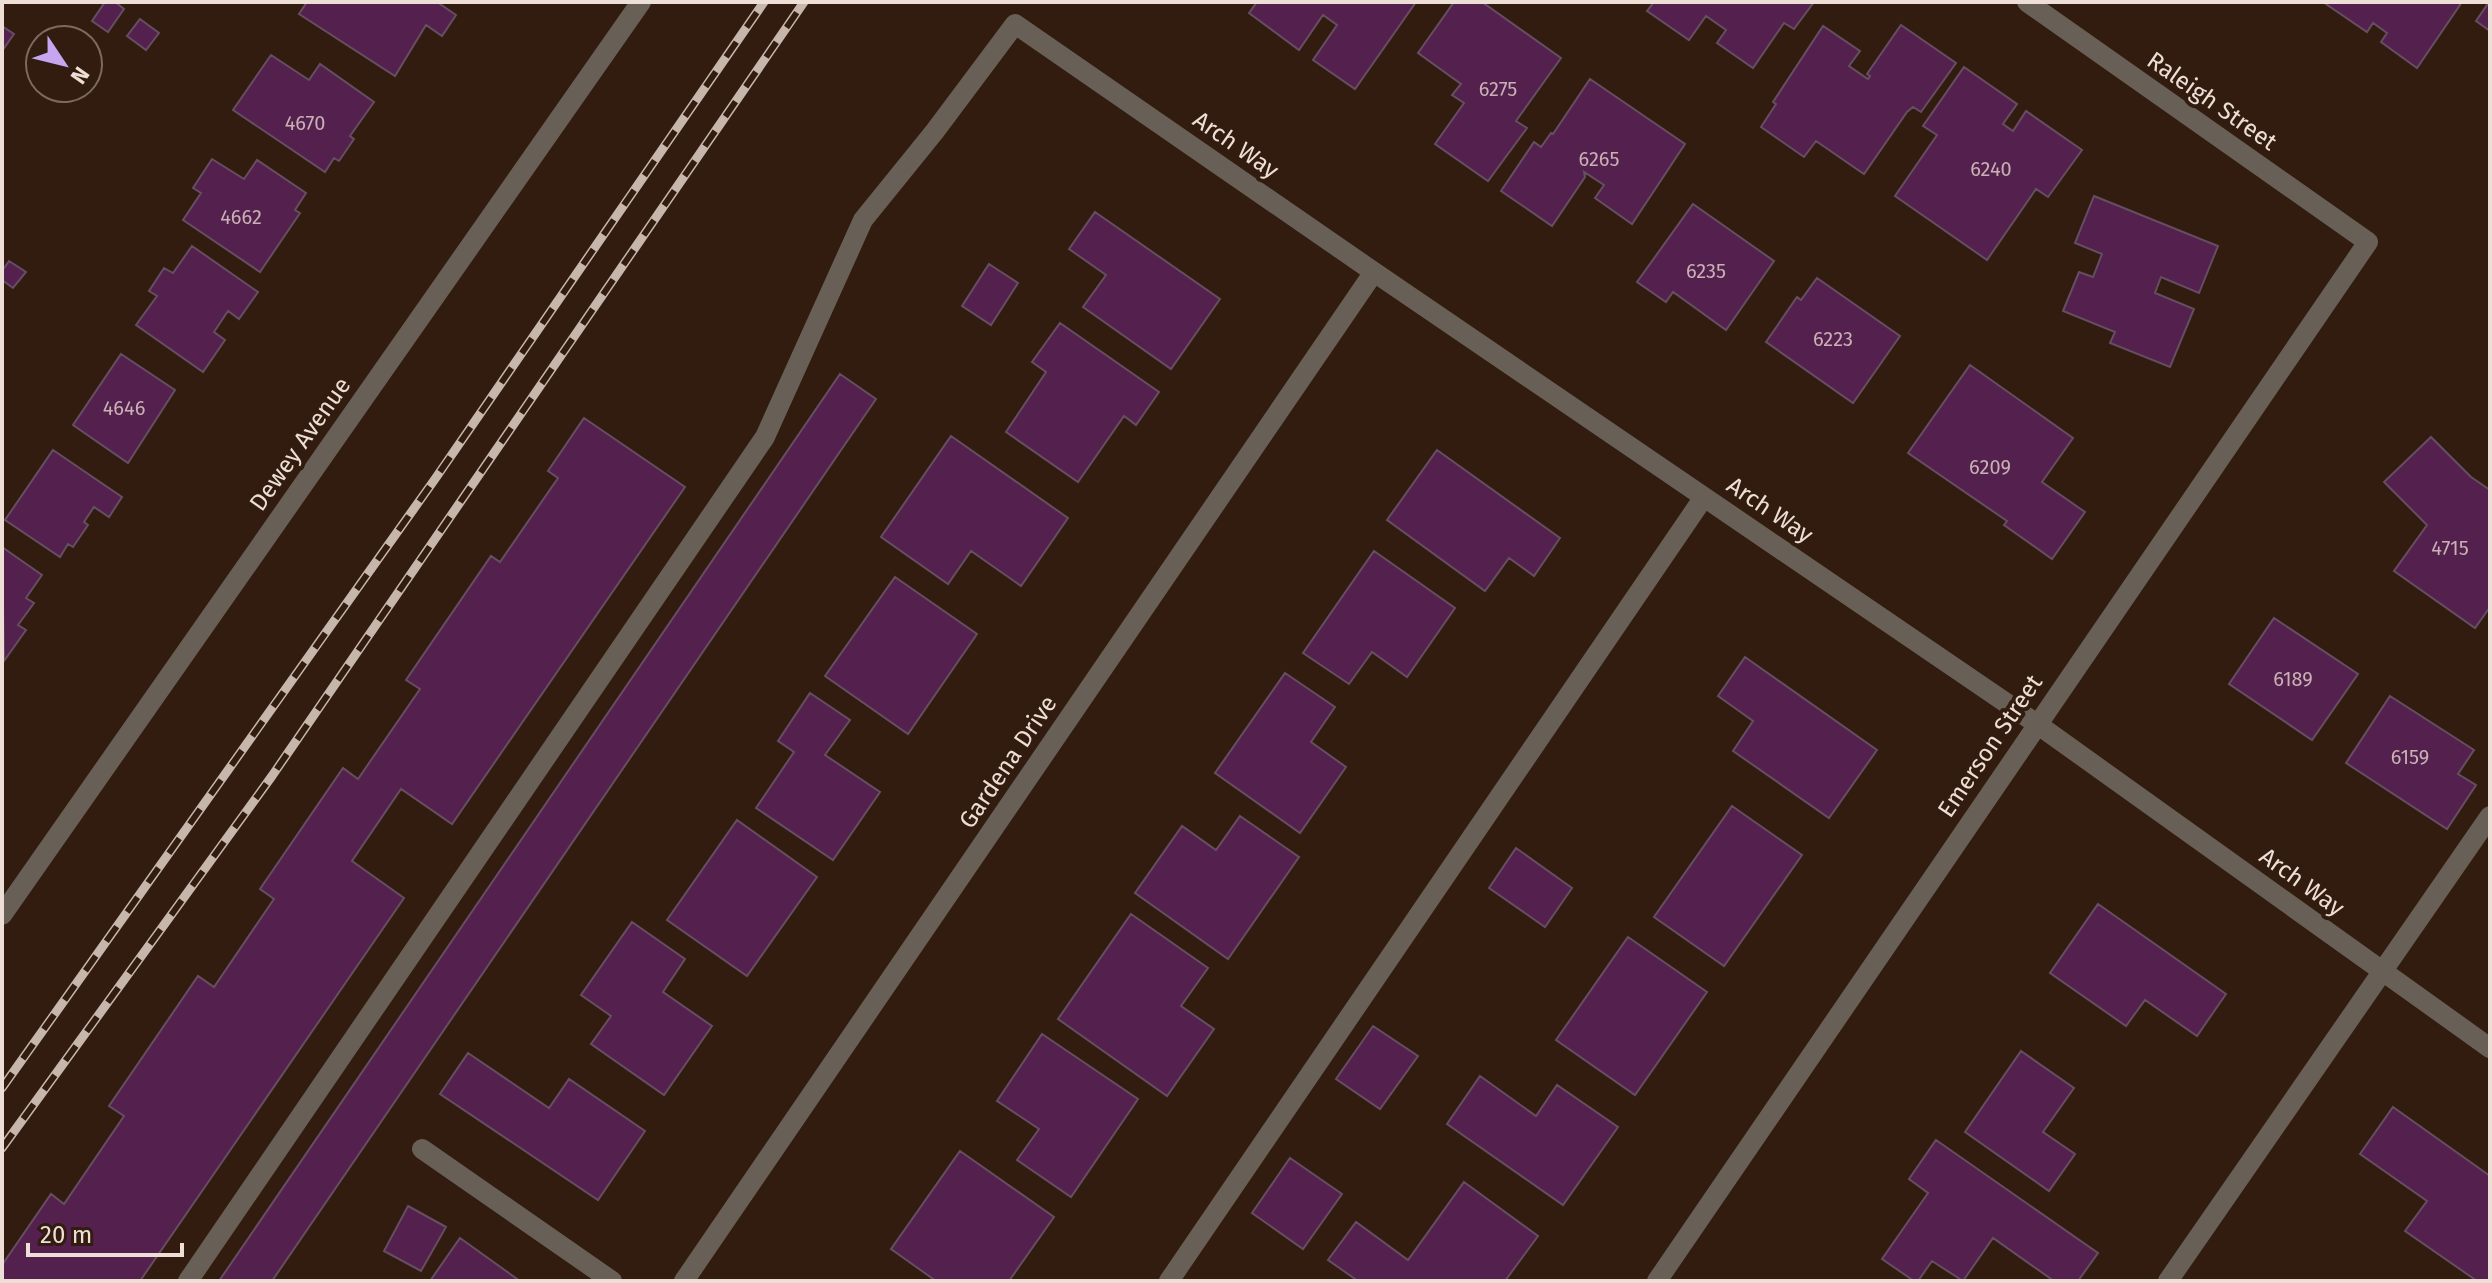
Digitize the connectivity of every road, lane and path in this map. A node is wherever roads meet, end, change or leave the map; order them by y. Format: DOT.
graph roads {
  1 [pos="641,2"];
  2 [pos="2027,2"];
  3 [pos="2368,242"];
  4 [pos="1374,272"];
  5 [pos="1704,497"];
  6 [pos="2037,724"];
  7 [pos="2490,816"];
  8 [pos="2,915"];
  9 [pos="2381,970"];
  10 [pos="2490,1048"];
  11 [pos="422,1149"];
  12 [pos="188,1281"];
  13 [pos="612,1281"];
  14 [pos="684,1281"];
  15 [pos="1169,1281"];
  16 [pos="1657,1281"];
  17 [pos="2168,1281"];
  1 -- 8 [label="street, Dewey Avenue"];
  2 -- 3 [label="street, Raleigh Street"];
  3 -- 6 [label="street, Emerson Street"];
  4 -- 5 [label="street, Arch Way"];
  4 -- 12 [label="street, Arch Way"];
  4 -- 14 [label="street, Gardena Drive"];
  5 -- 6 [label="street, Arch Way"];
  5 -- 15 [label="street"];
  6 -- 9 [label="street, Arch Way"];
  6 -- 16 [label="street, Emerson Street"];
  7 -- 9 [label="street"];
  9 -- 10 [label="street, Arch Way"];
  9 -- 17 [label="street"];
  11 -- 13 [label="street"];
}
